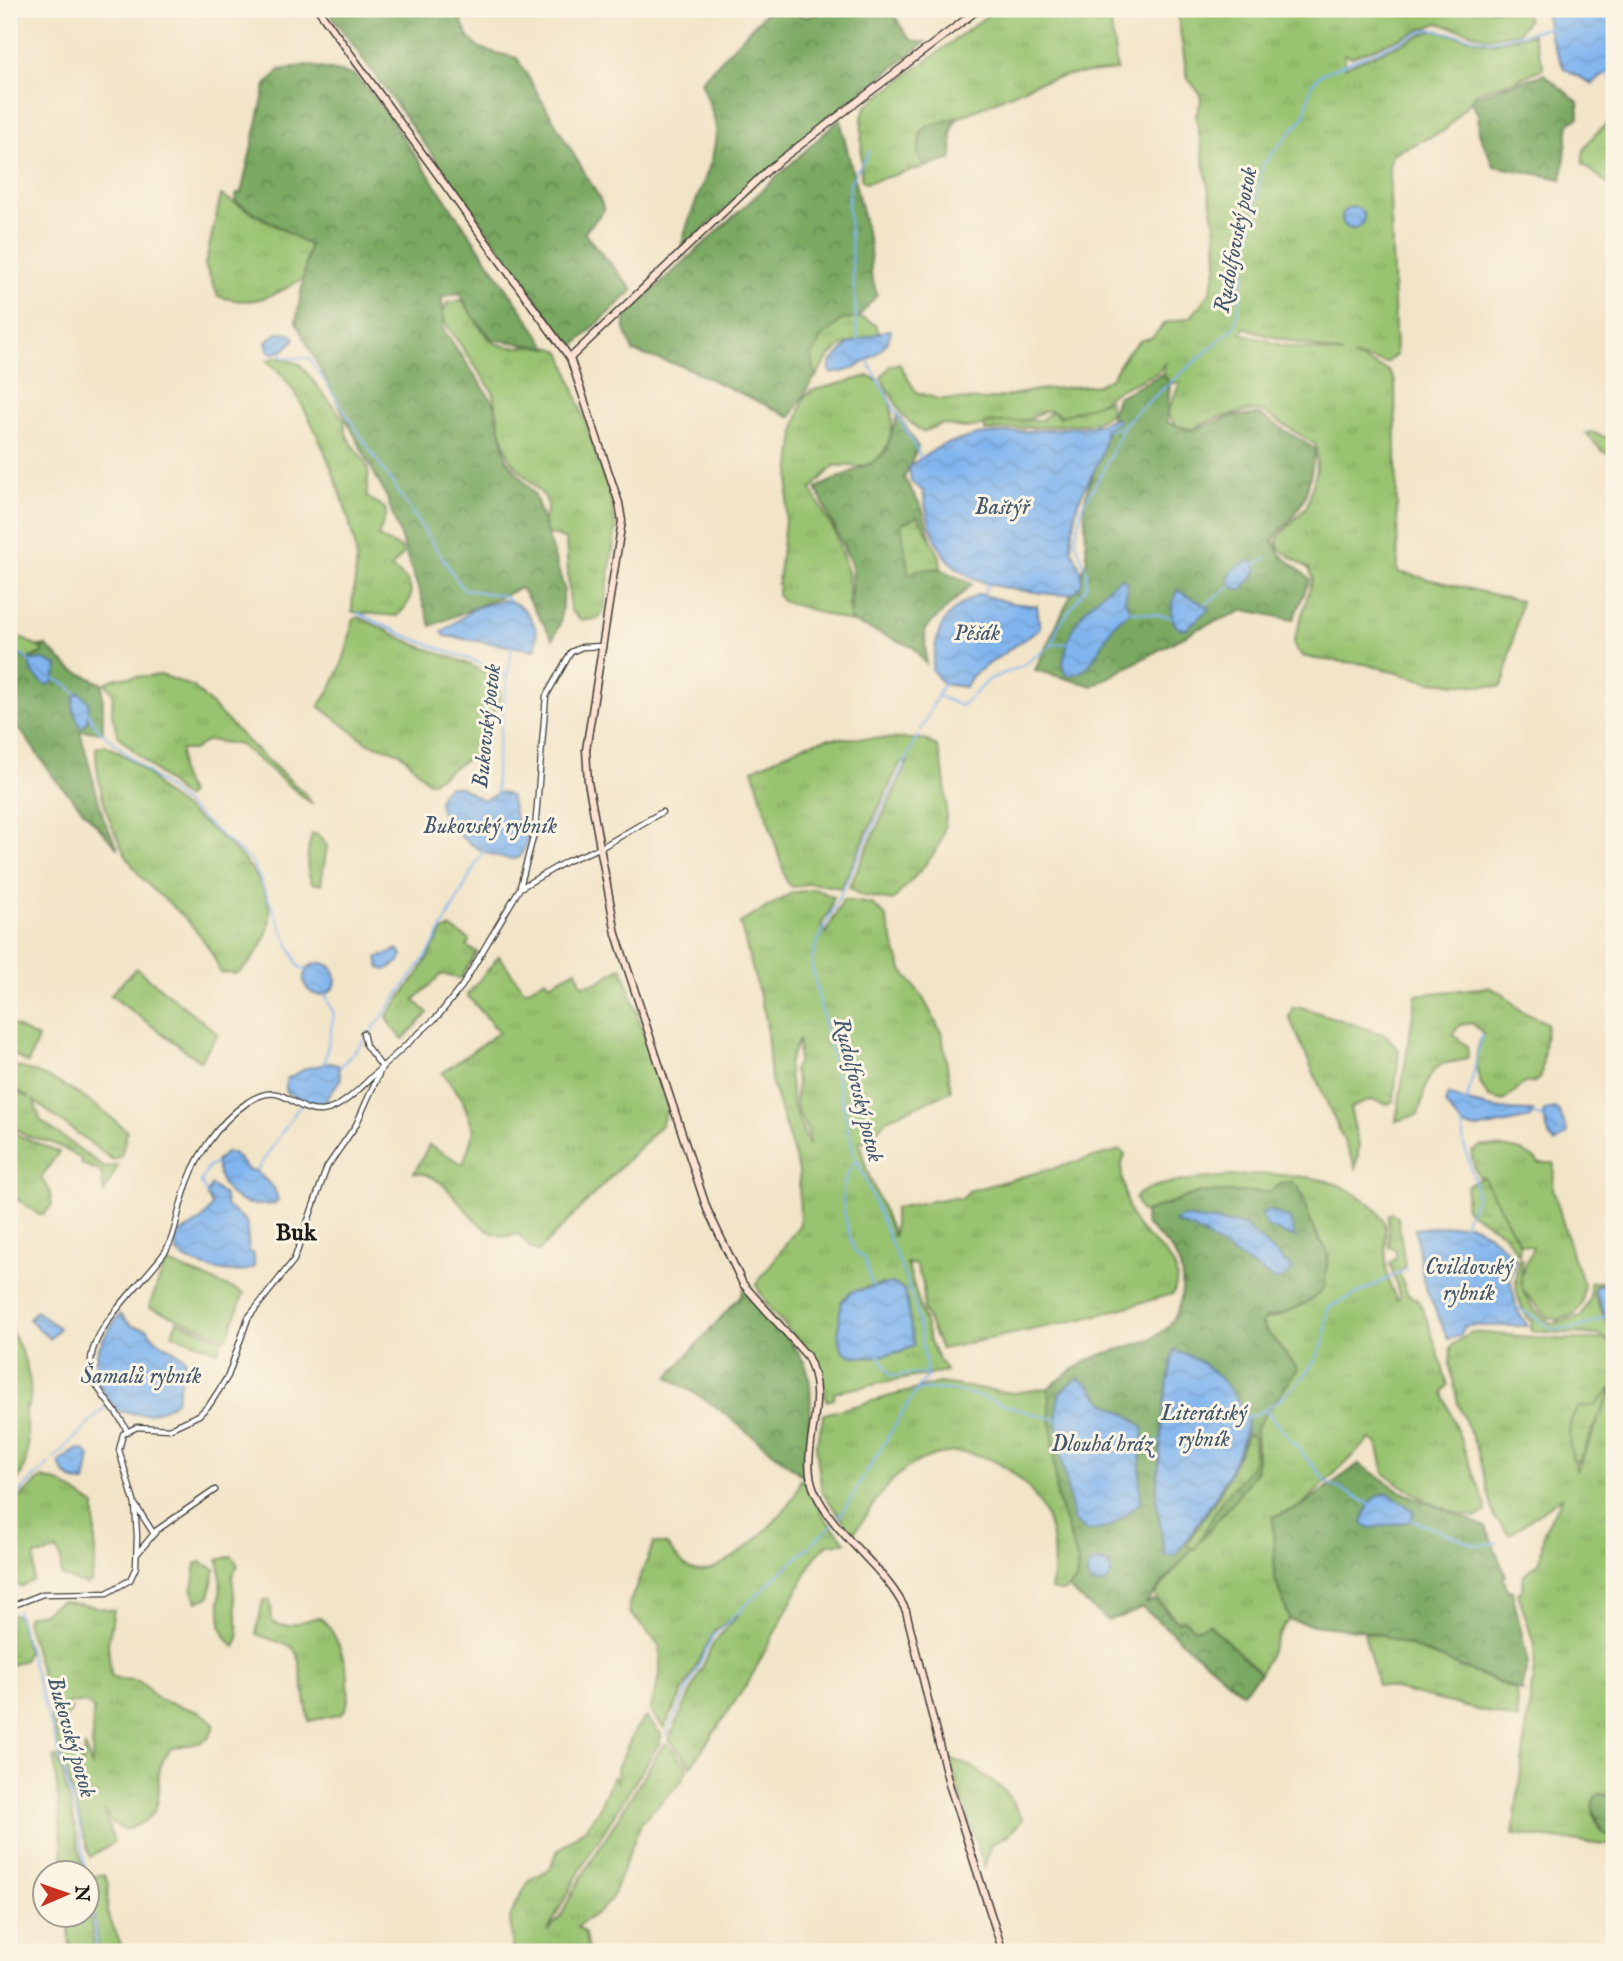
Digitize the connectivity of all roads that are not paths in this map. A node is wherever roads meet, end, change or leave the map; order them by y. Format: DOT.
graph roads {
  1 [pos="318,9"];
  2 [pos="979,9"];
  3 [pos="570,358"];
  4 [pos="603,646"];
  5 [pos="662,812"];
  6 [pos="602,847"];
  7 [pos="520,888"];
  8 [pos="363,1035"];
  9 [pos="382,1067"];
  10 [pos="127,1431"];
  11 [pos="215,1490"];
  12 [pos="135,1506"];
  13 [pos="155,1534"];
  14 [pos="136,1555"];
  15 [pos="9,1607"];
  16 [pos="1003,1952"];
  1 -- 3 [label="street"];
  2 -- 3 [label="street"];
  3 -- 4 [label="street"];
  4 -- 6 [label="street"];
  4 -- 7 [label="street"];
  5 -- 6 [label="street"];
  6 -- 7 [label="street"];
  6 -- 16 [label="street"];
  7 -- 9 [label="street"];
  8 -- 9 [label="street"];
  9 -- 10 [label="street"];
  9 -- 10 [label="street"];
  10 -- 12 [label="street"];
  11 -- 13 [label="street"];
  12 -- 13 [label="street"];
  12 -- 14 [label="street"];
  13 -- 14 [label="street"];
  14 -- 15 [label="street"];
}
